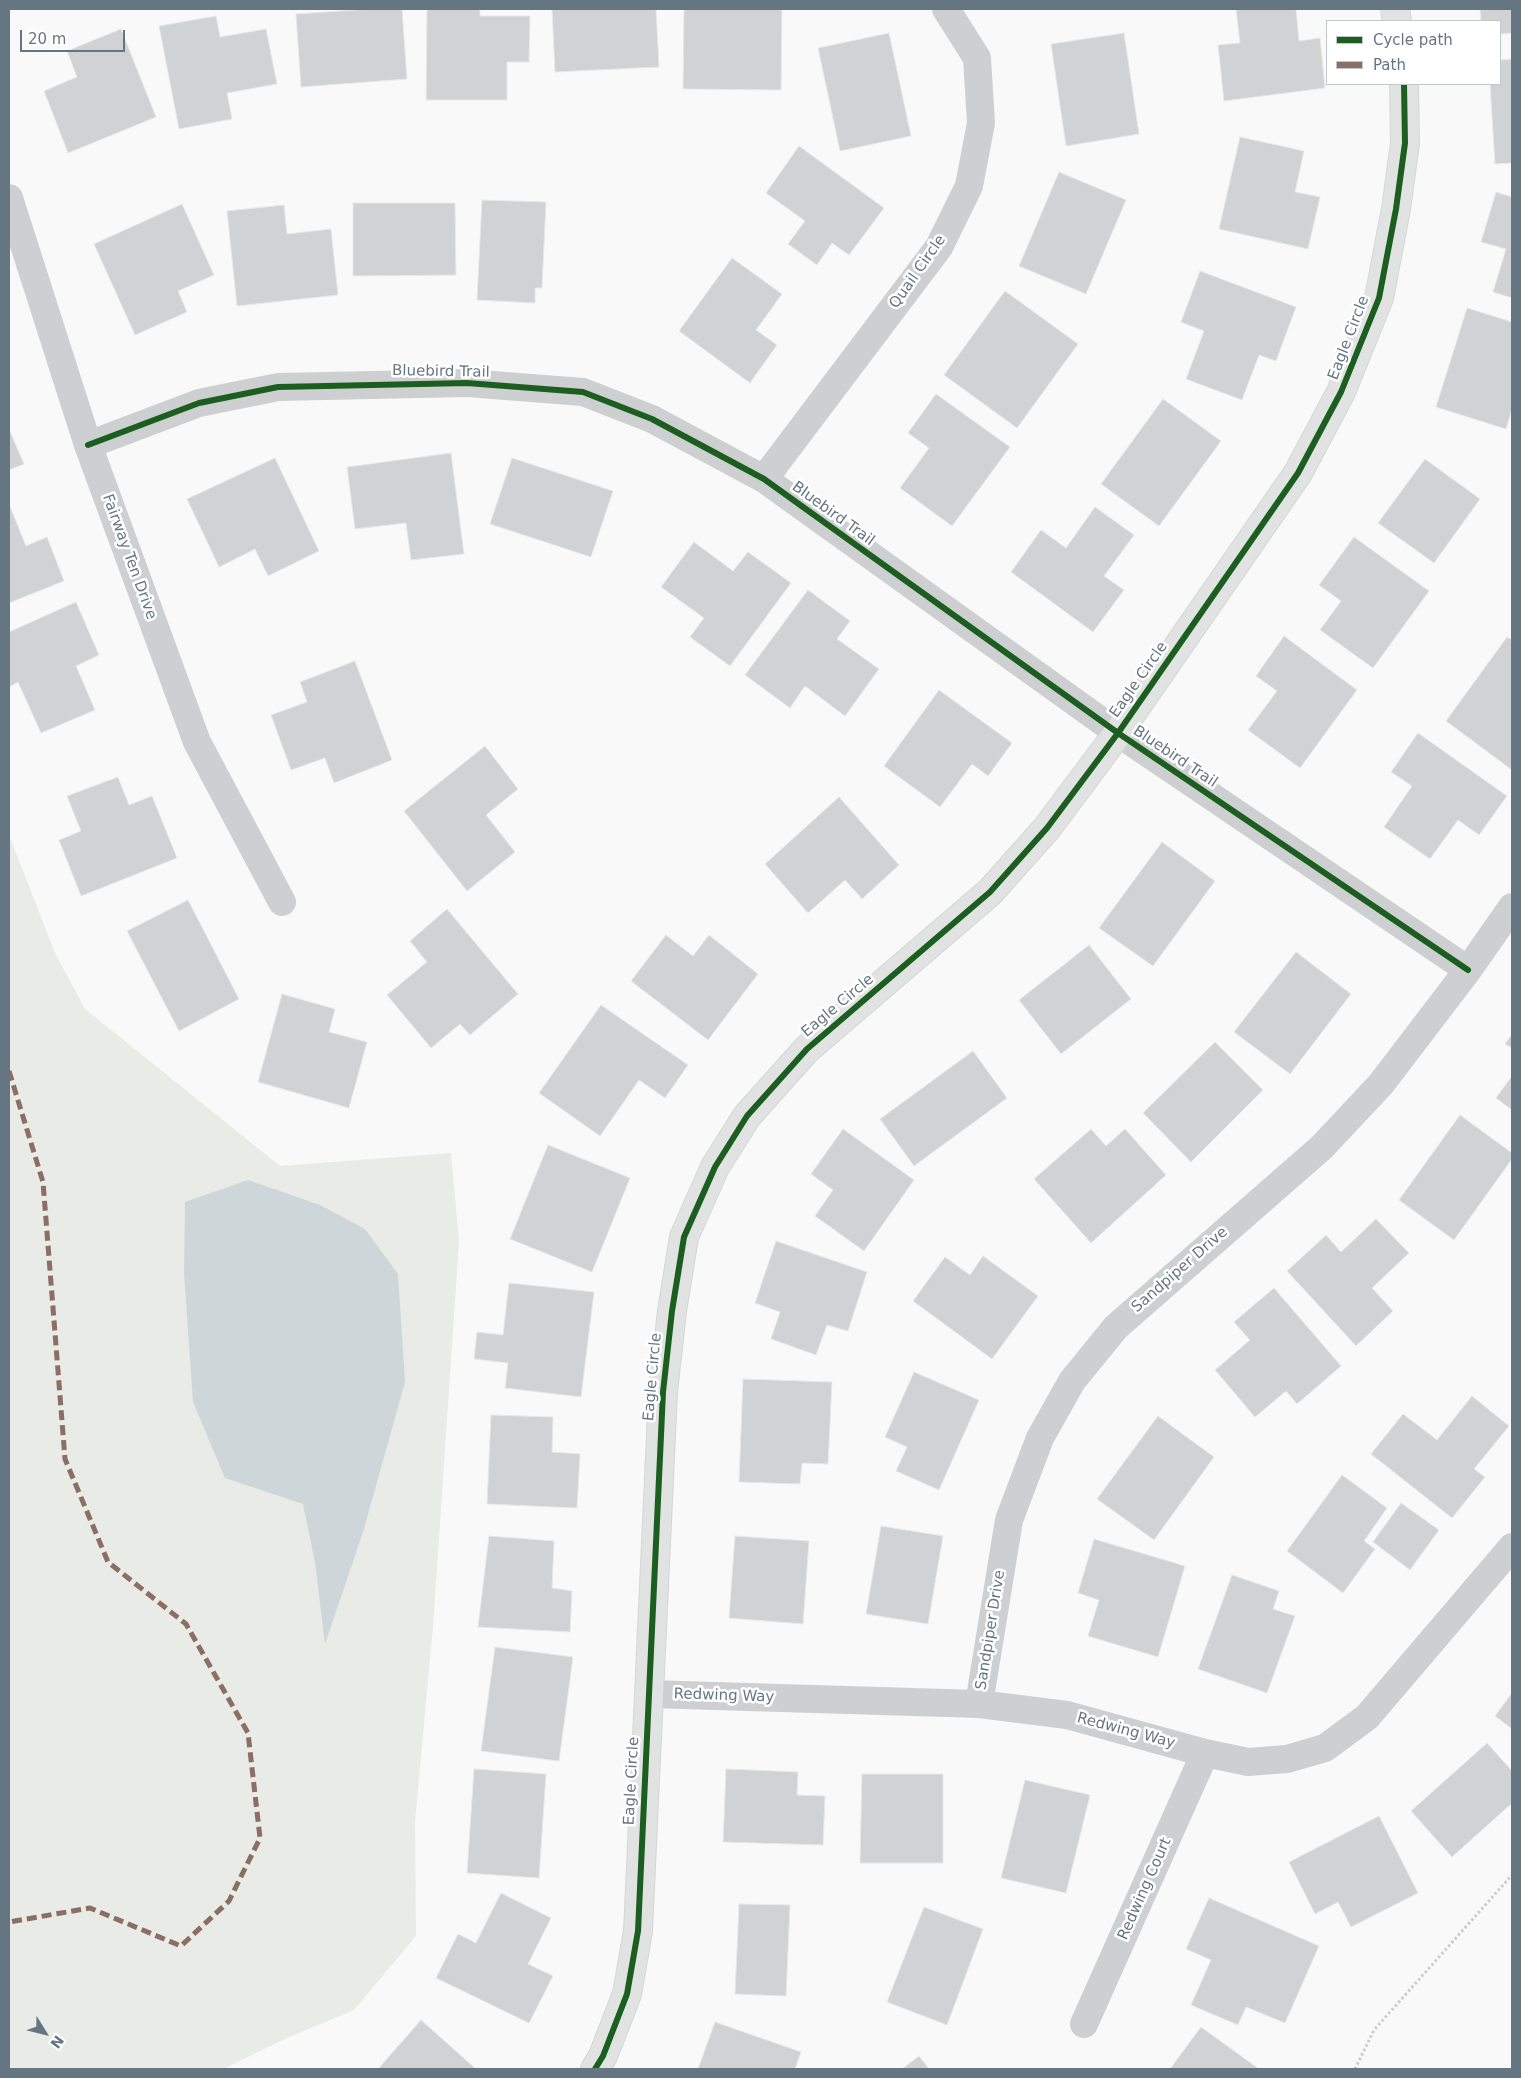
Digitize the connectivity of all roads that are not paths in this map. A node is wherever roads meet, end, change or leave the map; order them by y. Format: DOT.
graph roads {
  1 [pos="946,9"];
  2 [pos="1404,85"];
  3 [pos="9,198"];
  4 [pos="88,445"];
  5 [pos="764,480"];
  6 [pos="1118,733"];
  7 [pos="282,902"];
  8 [pos="1512,907"];
  9 [pos="1468,970"];
  10 [pos="1512,1546"];
  11 [pos="649,1694"];
  12 [pos="979,1704"];
  13 [pos="1205,1753"];
  14 [pos="1084,2024"];
  15 [pos="595,2069"];
  1 -- 5 [label="street, Quail Circle"];
  2 -- 6 [label="street, Eagle Circle"];
  3 -- 4 [label="street, Fairway Ten Drive"];
  4 -- 5 [label="street, Bluebird Trail"];
  4 -- 7 [label="street, Fairway Ten Drive"];
  5 -- 6 [label="street, Bluebird Trail"];
  6 -- 9 [label="street, Bluebird Trail"];
  6 -- 11 [label="street, Eagle Circle"];
  8 -- 9 [label="street, Sandpiper Drive"];
  9 -- 12 [label="street, Sandpiper Drive"];
  10 -- 13 [label="street, Redwing Way"];
  11 -- 12 [label="street, Redwing Way"];
  11 -- 15 [label="street, Eagle Circle"];
  12 -- 13 [label="street, Redwing Way"];
  13 -- 14 [label="street, Redwing Court"];
}
